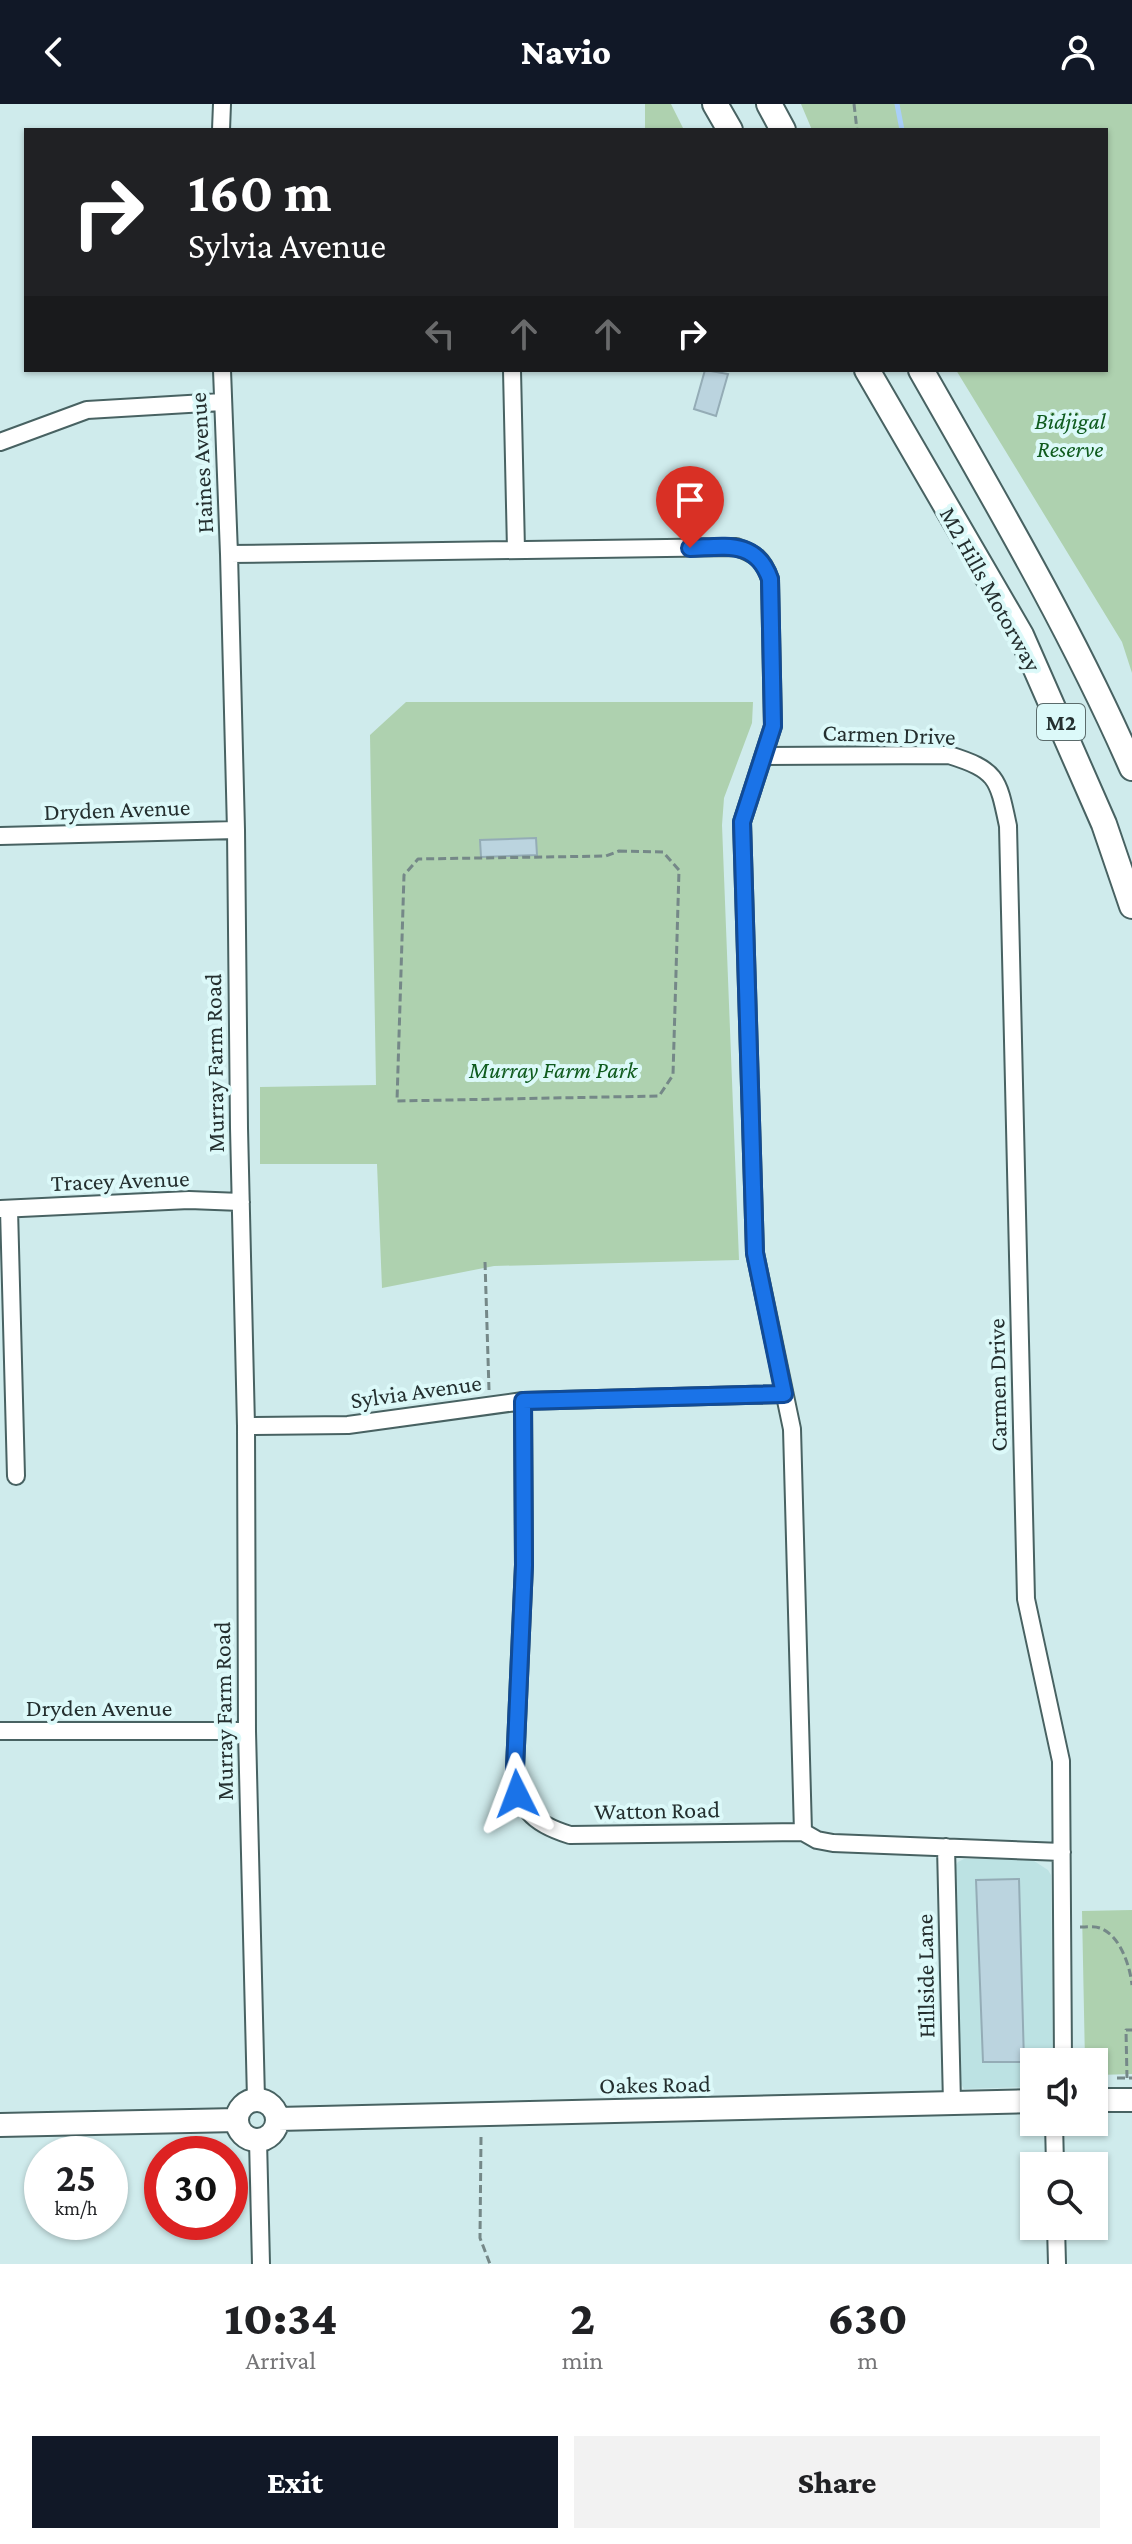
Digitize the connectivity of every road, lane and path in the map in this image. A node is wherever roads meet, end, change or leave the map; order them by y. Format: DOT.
graph roads {
  1 [pos="222,104"];
  2 [pos="715,104"];
  3 [pos="769,104"];
  4 [pos="854,104"];
  5 [pos="221,128"];
  6 [pos="729,128"];
  7 [pos="782,128"];
  8 [pos="857,128"];
  9 [pos="222,372"];
  10 [pos="512,372"];
  11 [pos="868,372"];
  12 [pos="922,372"];
  13 [pos="222,402"];
  14 [pos="0,442"];
  15 [pos="516,550"];
  16 [pos="229,554"];
  17 [pos="764,756"];
  18 [pos="1132,768"];
  19 [pos="236,830"];
  20 [pos="0,836"];
  21 [pos="1132,906"];
  22 [pos="397,1101"];
  23 [pos="241,1202"];
  24 [pos="5,1209"];
  25 [pos="485,1262"];
  26 [pos="784,1394"];
  27 [pos="523,1401"];
  28 [pos="489,1405"];
  29 [pos="246,1426"];
  30 [pos="16,1476"];
  31 [pos="0,1731"];
  32 [pos="247,1731"];
  33 [pos="803,1832"];
  34 [pos="946,1847"];
  35 [pos="1062,1852"];
  36 [pos="1080,1927"];
  37 [pos="1132,1985"];
  38 [pos="1132,2030"];
  39 [pos="1063,2048"];
  40 [pos="1117,2078"];
  41 [pos="1130,2086"];
  42 [pos="1108,2095"];
  43 [pos="256,2099"];
  44 [pos="1020,2101"];
  45 [pos="952,2103"];
  46 [pos="278,2119"];
  47 [pos="237,2120"];
  48 [pos="0,2125"];
  49 [pos="481,2137"];
  50 [pos="258,2140"];
  51 [pos="1056,2240"];
  52 [pos="261,2264"];
  53 [pos="490,2264"];
  54 [pos="1057,2264"];
  1 -- 5 [label="street"];
  2 -- 6 [label="highway"];
  3 -- 7 [label="highway"];
  4 -- 8 [label="path"];
  9 -- 13 [label="street, Haines Avenue"];
  10 -- 15 [label="street"];
  11 -- 21 [label="highway, M2 Hills Motorway / M2"];
  12 -- 18 [label="highway, M2 Hills Motorway / M2"];
  13 -- 14 [label="street"];
  13 -- 16 [label="street, Haines Avenue"];
  15 -- 16 [label="street"];
  15 -- 17 [label="street"];
  16 -- 19 [label="street, Murray Farm Road"];
  17 -- 26 [label="street"];
  17 -- 35 [label="street, Carmen Drive"];
  19 -- 20 [label="street, Dryden Avenue"];
  19 -- 23 [label="street, Murray Farm Road"];
  22 -- 22 [label="path"];
  23 -- 24 [label="street, Tracey Avenue"];
  23 -- 29 [label="street, Murray Farm Road"];
  24 -- 30 [label="street"];
  25 -- 28 [label="path"];
  26 -- 27 [label="street, Sylvia Avenue"];
  26 -- 33 [label="street"];
  27 -- 28 [label="street, Sylvia Avenue"];
  27 -- 33 [label="street, Watton Road"];
  28 -- 29 [label="street, Sylvia Avenue"];
  29 -- 32 [label="street, Murray Farm Road"];
  31 -- 32 [label="street, Dryden Avenue"];
  32 -- 43 [label="street, Murray Farm Road"];
  33 -- 34 [label="street, Watton Road"];
  34 -- 35 [label="street, Watton Road"];
  34 -- 45 [label="street, Hillside Lane"];
  35 -- 39 [label="street, Carmen Drive"];
  36 -- 37 [label="path"];
  38 -- 41 [label="path"];
  40 -- 41 [label="path"];
  41 -- 42 [label="main road"];
  43 -- 46 [label="main road"];
  43 -- 47 [label="main road"];
  44 -- 45 [label="main road, Oakes Road"];
  45 -- 46 [label="main road, Oakes Road"];
  46 -- 50 [label="main road"];
  47 -- 48 [label="main road"];
  47 -- 50 [label="main road"];
  49 -- 53 [label="path"];
  50 -- 52 [label="street"];
  51 -- 54 [label="street"];
}
